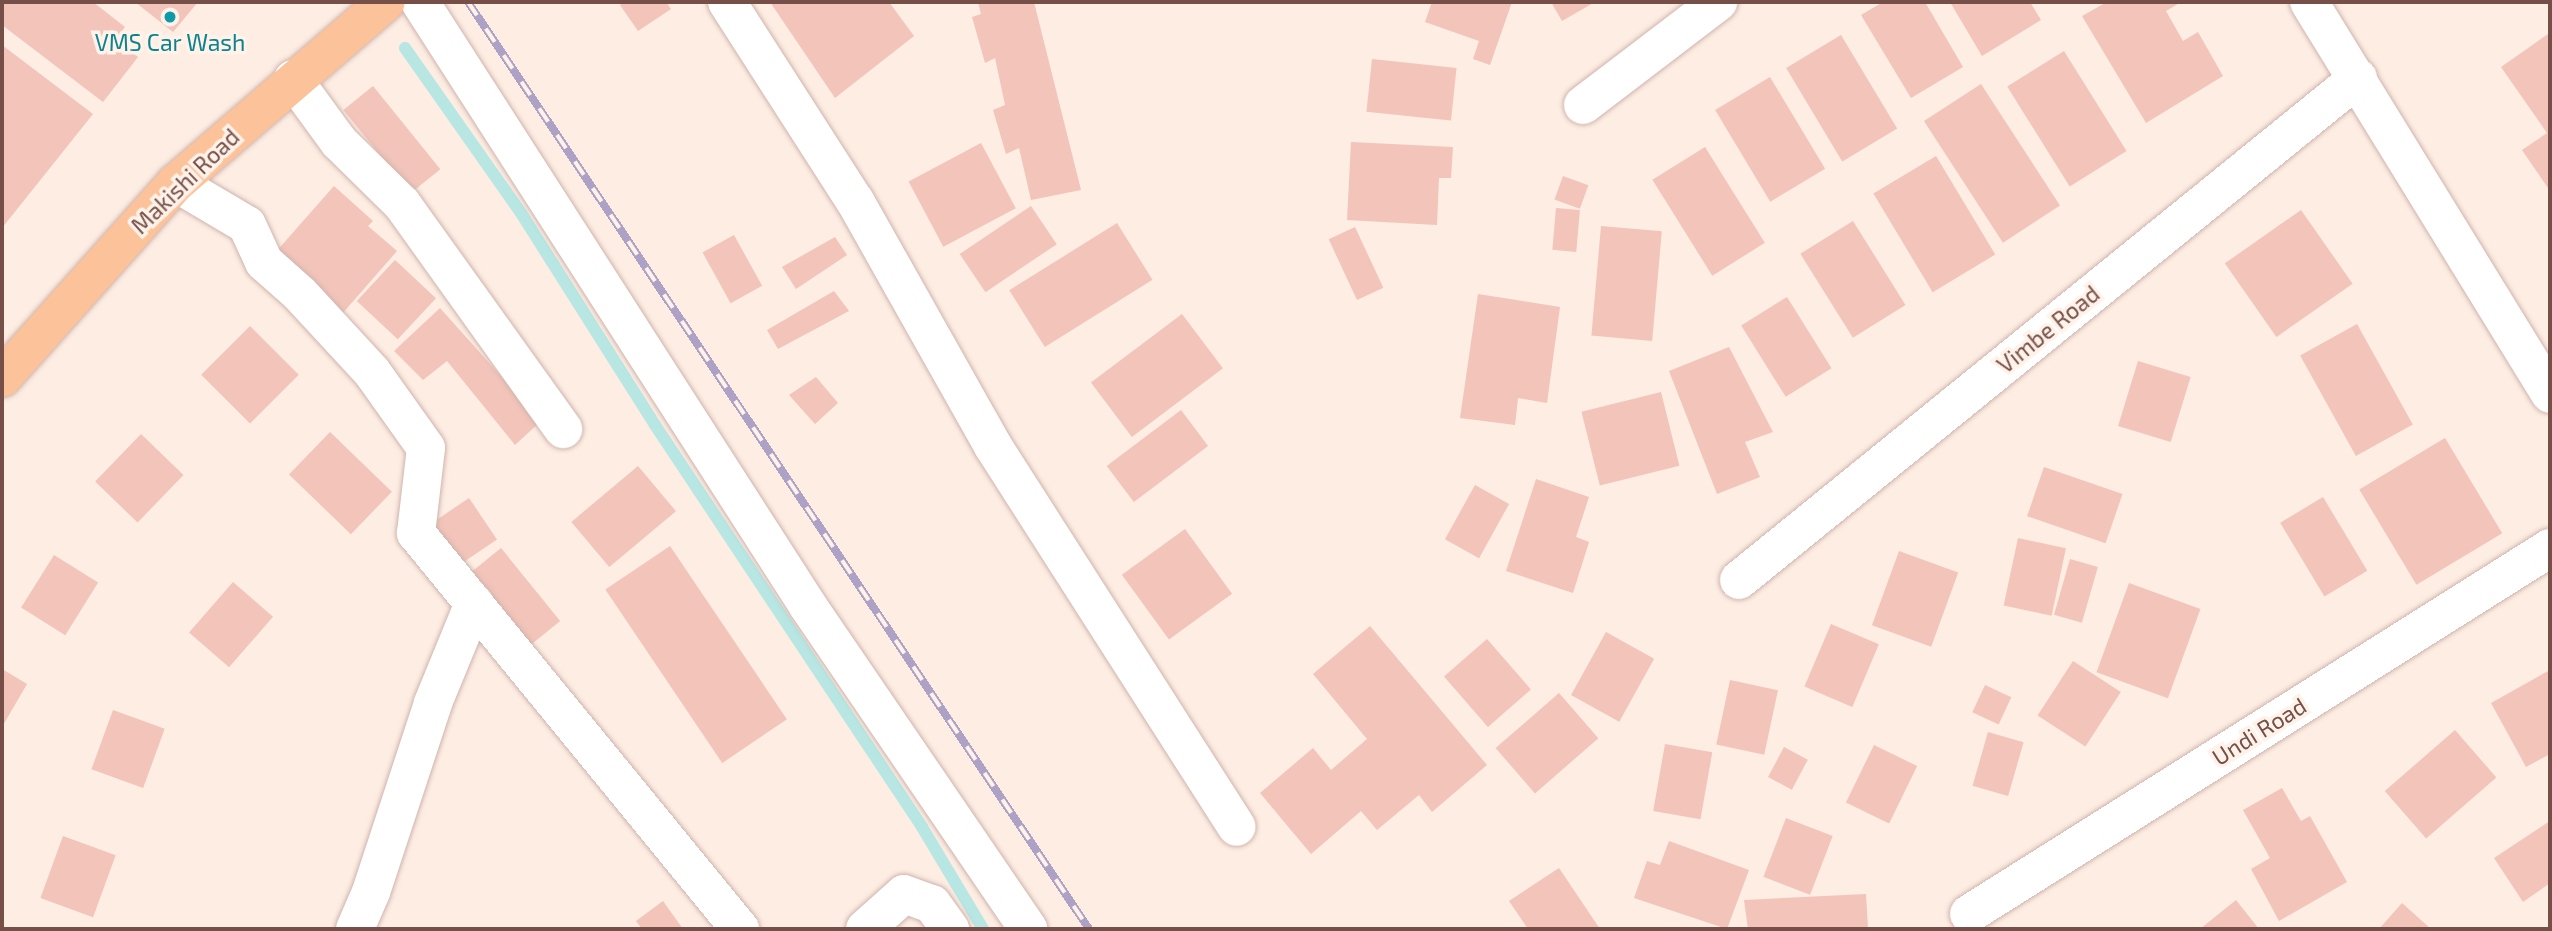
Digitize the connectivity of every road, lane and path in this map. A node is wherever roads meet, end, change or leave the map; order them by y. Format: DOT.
graph roads {
  1 [pos="386,2"];
  2 [pos="420,2"];
  3 [pos="727,2"];
  4 [pos="1718,2"];
  5 [pos="2309,2"];
  6 [pos="2358,78"];
  7 [pos="293,79"];
  8 [pos="1583,105"];
  9 [pos="176,183"];
  10 [pos="2,378"];
  11 [pos="2550,394"];
  12 [pos="563,429"];
  13 [pos="2550,548"];
  14 [pos="1739,580"];
  15 [pos="474,603"];
  16 [pos="1237,827"];
  17 [pos="1969,914"];
  18 [pos="355,929"];
  19 [pos="740,929"];
  20 [pos="865,929"];
  21 [pos="950,929"];
  22 [pos="1028,929"];
  1 -- 7 [label="main road, Makishi Road"];
  2 -- 22 [label="street"];
  3 -- 16 [label="street"];
  4 -- 8 [label="street"];
  5 -- 6 [label="street"];
  6 -- 11 [label="street"];
  6 -- 14 [label="street, Vimbe Road"];
  7 -- 9 [label="main road, Makishi Road"];
  7 -- 12 [label="street"];
  9 -- 10 [label="main road, Makishi Road"];
  9 -- 15 [label="street"];
  13 -- 17 [label="street, Undi Road"];
  15 -- 18 [label="street"];
  15 -- 19 [label="street"];
  20 -- 21 [label="street"];
}
